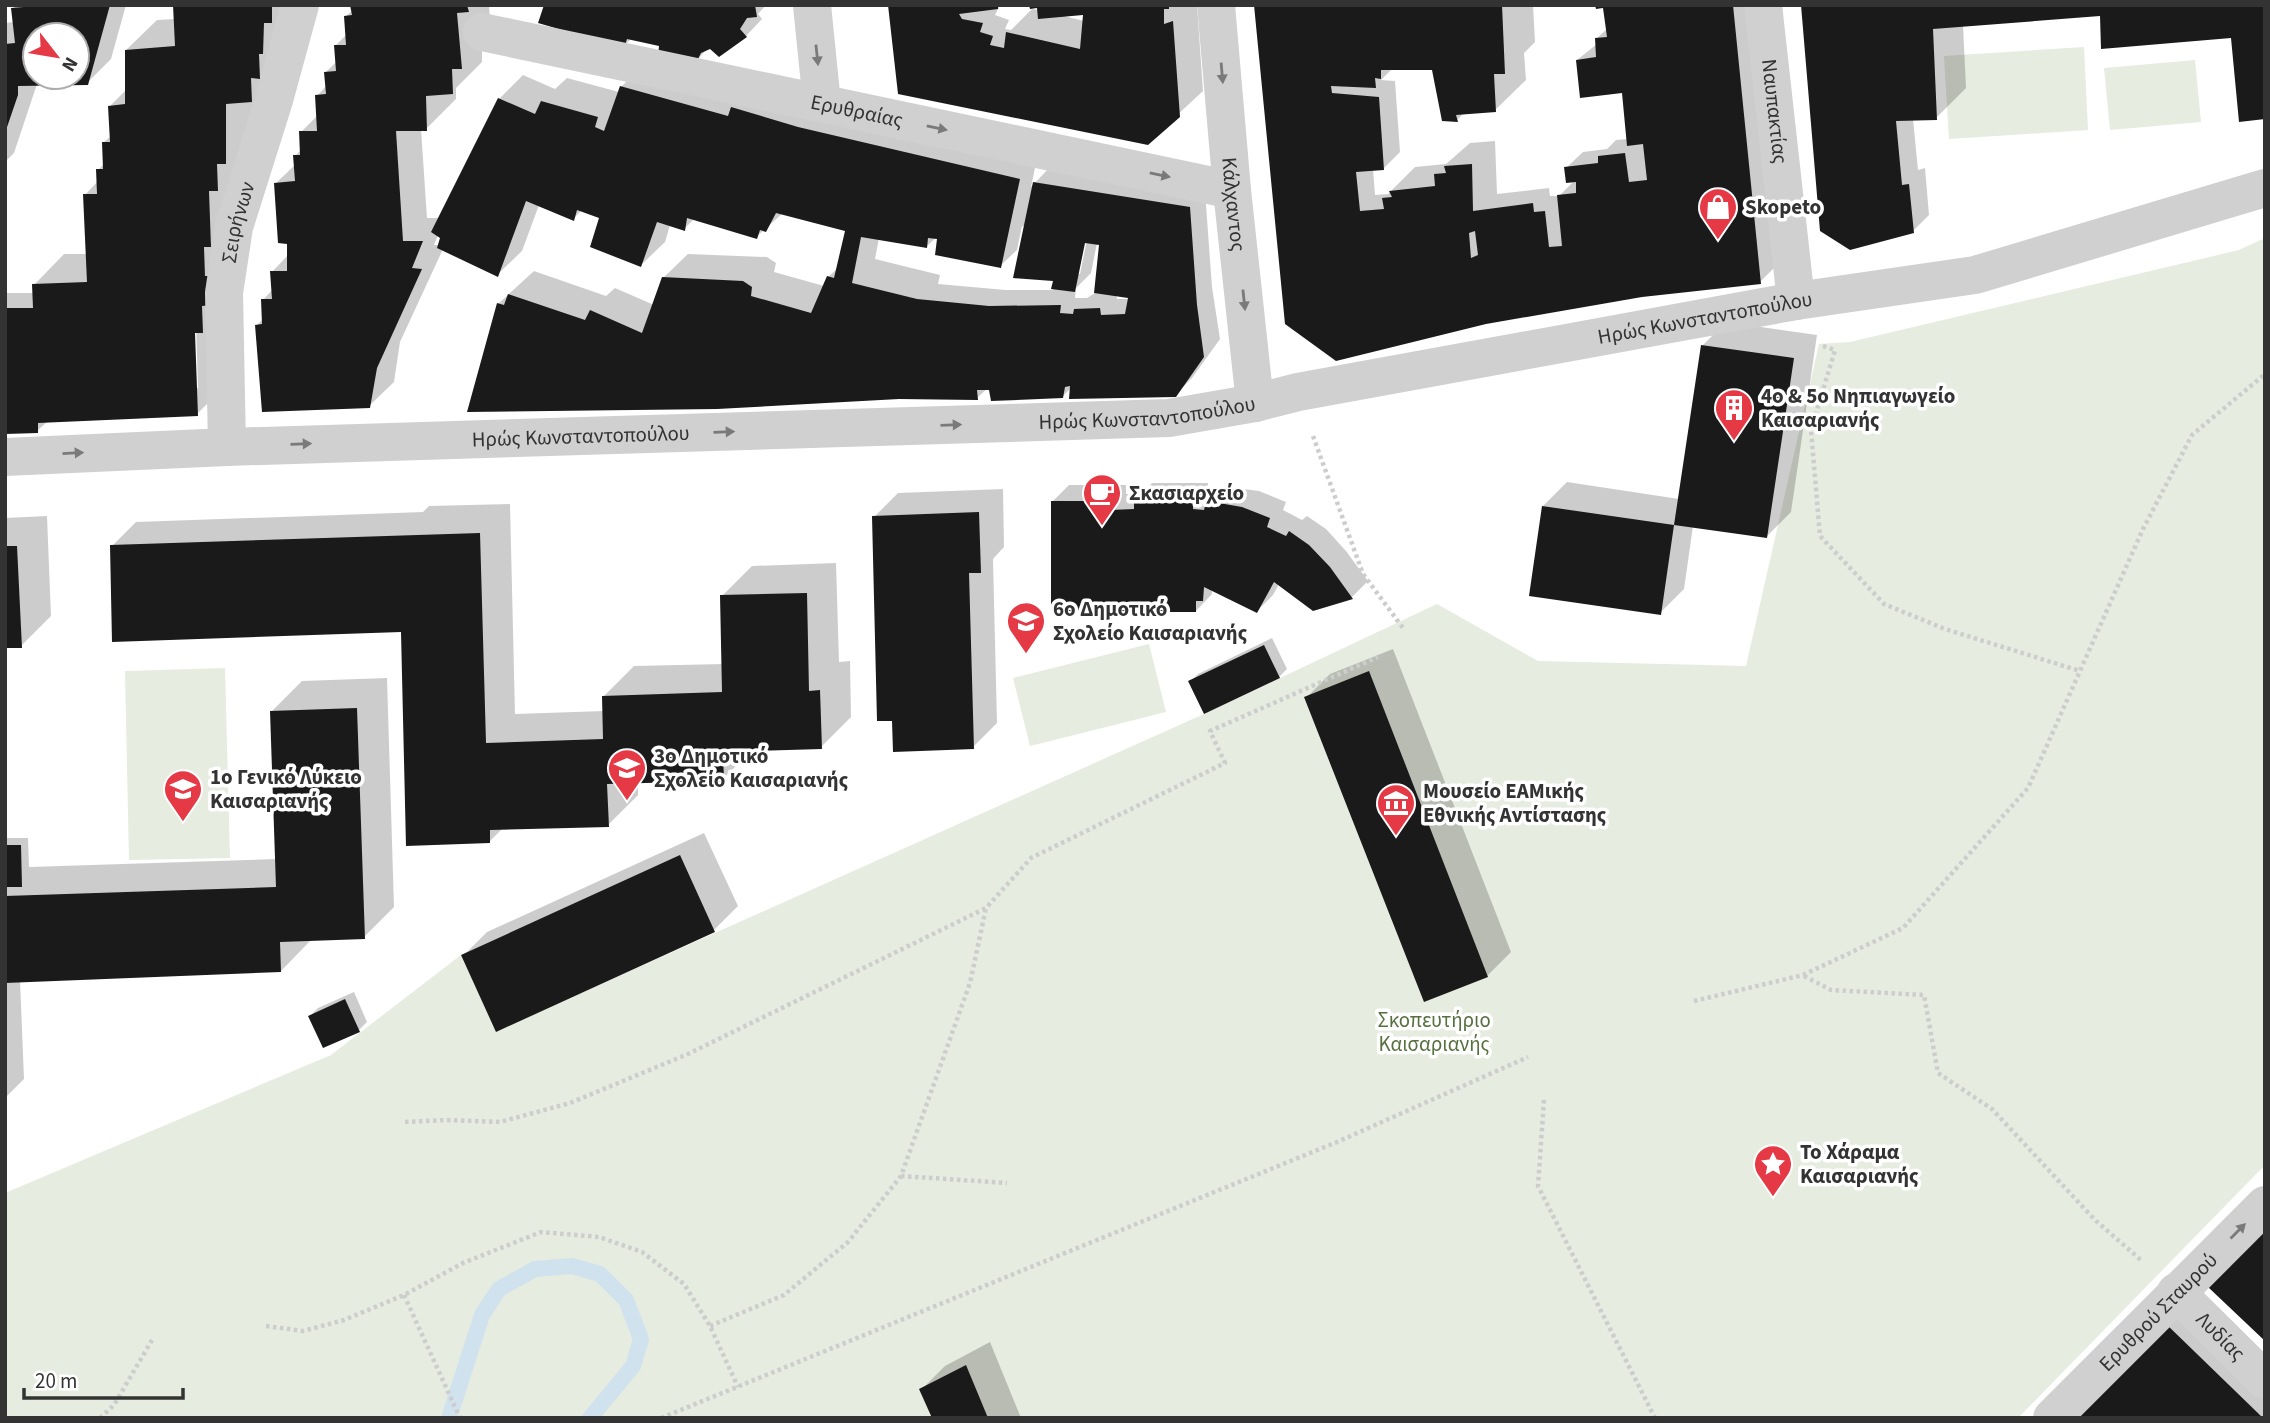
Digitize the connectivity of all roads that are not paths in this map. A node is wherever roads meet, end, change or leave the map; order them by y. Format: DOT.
graph roads {
  1 [pos="300,5"];
  2 [pos="812,5"];
  3 [pos="1216,5"];
  4 [pos="1763,5"];
  5 [pos="482,32"];
  6 [pos="822,104"];
  7 [pos="1232,190"];
  8 [pos="2256,196"];
  9 [pos="1796,301"];
  10 [pos="1255,403"];
  11 [pos="227,447"];
  12 [pos="5,457"];
  13 [pos="2265,1205"];
  14 [pos="2176,1292"];
  15 [pos="2265,1380"];
  16 [pos="2052,1418"];
  1 -- 11 [label="street, Σειρήνων"];
  2 -- 6 [label="street, one-way"];
  3 -- 7 [label="street, Κάλχαντος, one-way"];
  4 -- 9 [label="street, Ναυπακτίας"];
  5 -- 6 [label="street, Ερυθραίας"];
  6 -- 7 [label="street, Ερυθραίας, one-way"];
  7 -- 10 [label="street, Κάλχαντος, one-way"];
  8 -- 9 [label="street, Ηρώς Κωνσταντοπούλου"];
  9 -- 10 [label="street, Ηρώς Κωνσταντοπούλου"];
  11 -- 10 [label="street, Ηρώς Κωνσταντοπούλου, one-way"];
  12 -- 11 [label="street, Ηρώς Κωνσταντοπούλου, one-way"];
  14 -- 13 [label="street, Ερυθρού Σταυρού, one-way"];
  14 -- 15 [label="street, Λυδίας"];
  14 -- 16 [label="street, Ερυθρού Σταυρού"];
}
